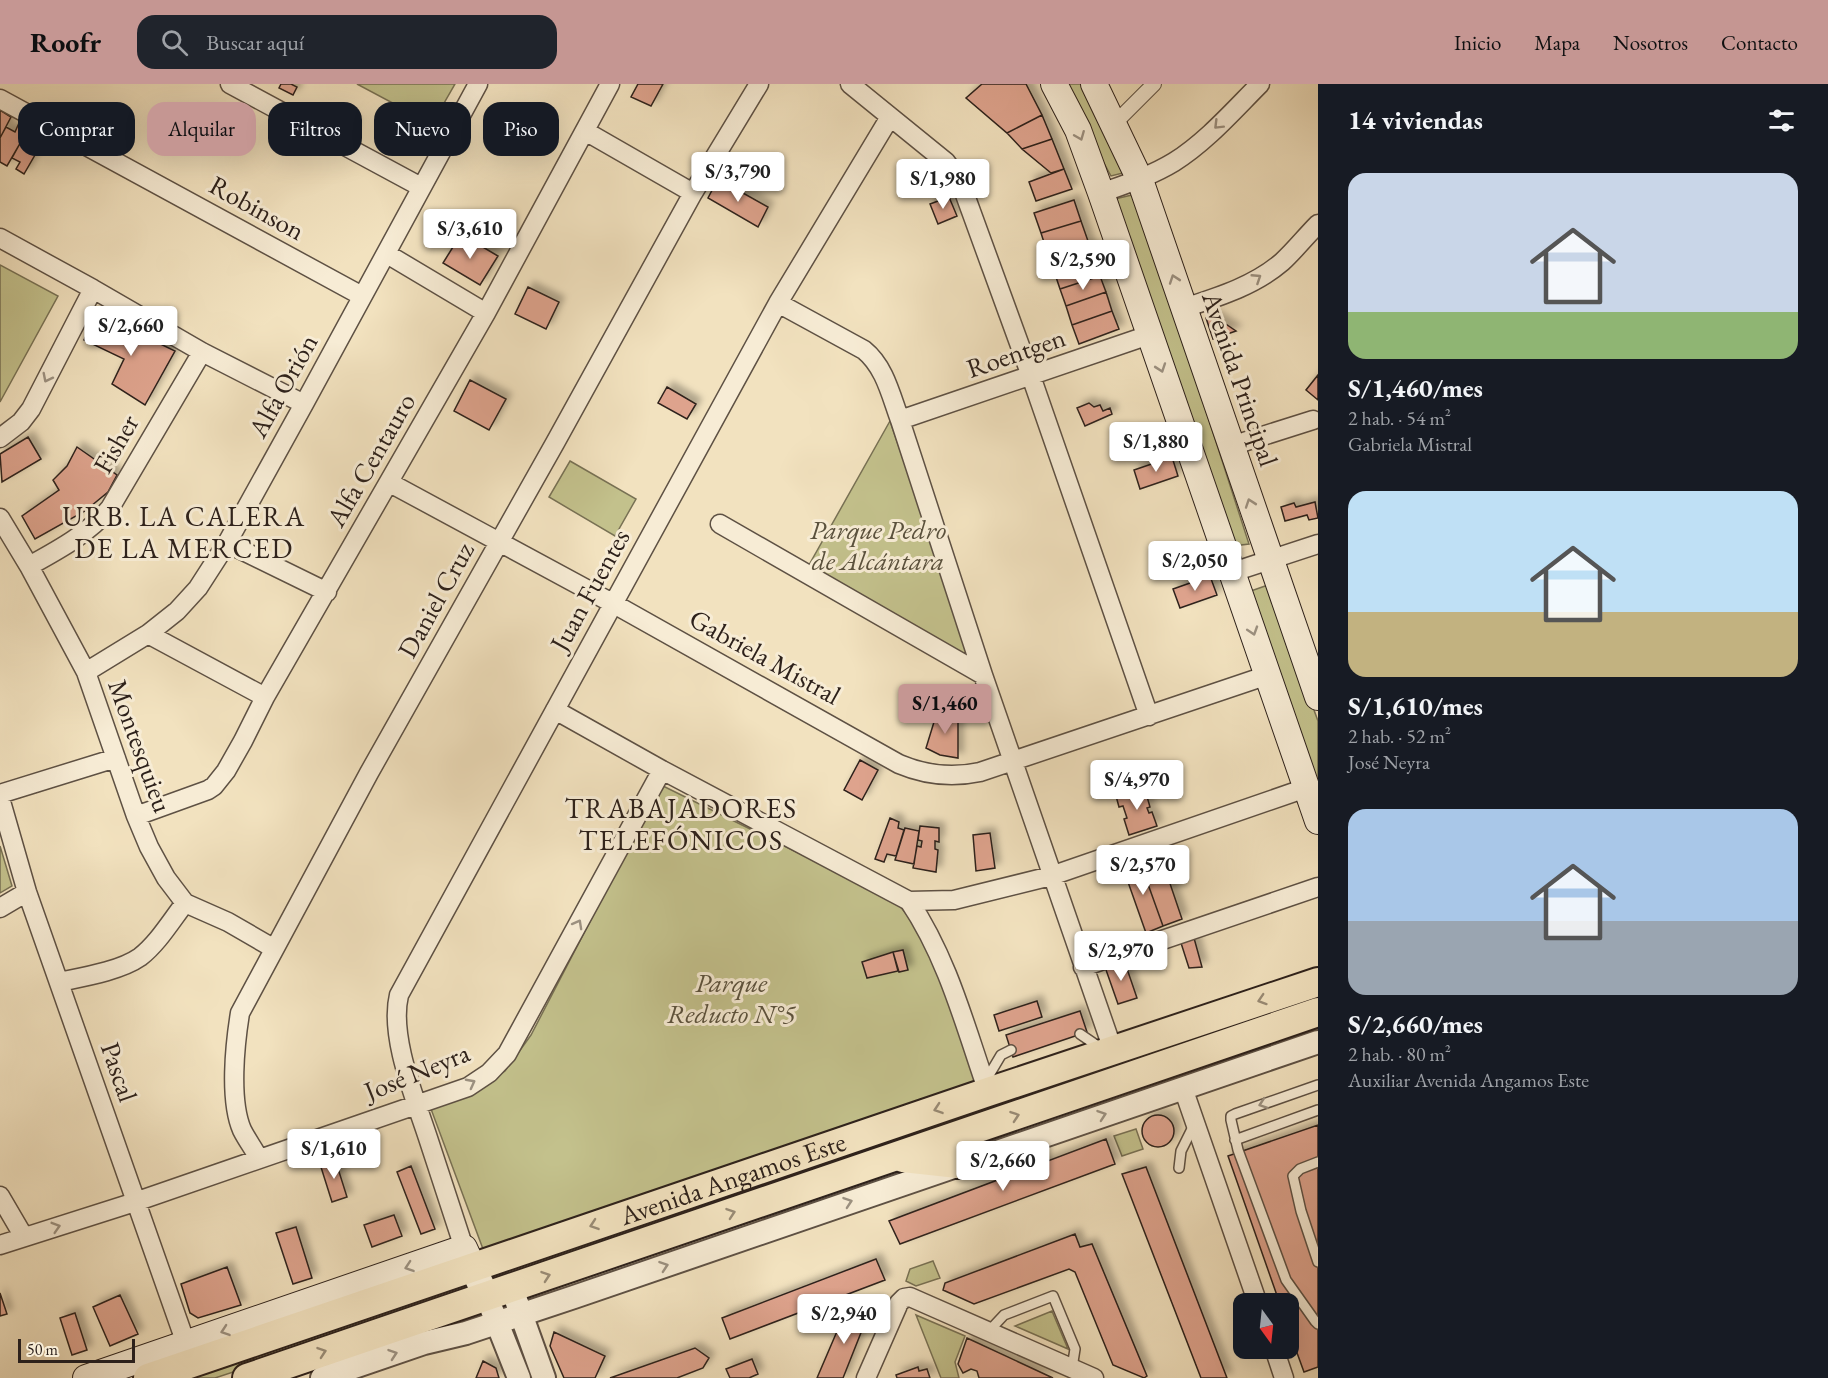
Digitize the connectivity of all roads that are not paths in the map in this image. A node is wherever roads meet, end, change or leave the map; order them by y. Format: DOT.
graph roads {
  1 [pos="230,84"];
  2 [pos="478,84"];
  3 [pos="610,84"];
  4 [pos="759,84"];
  5 [pos="850,84"];
  6 [pos="1054,84"];
  7 [pos="1094,84"];
  8 [pos="1154,84"];
  9 [pos="1260,84"];
  10 [pos="0,99"];
  11 [pos="890,117"];
  12 [pos="1113,125"];
  13 [pos="585,131"];
  14 [pos="1140,180"];
  15 [pos="421,187"];
  16 [pos="693,193"];
  17 [pos="1101,193"];
  18 [pos="1318,224"];
  19 [pos="0,238"];
  20 [pos="387,254"];
  21 [pos="93,289"];
  22 [pos="362,296"];
  23 [pos="778,303"];
  24 [pos="1184,308"];
  25 [pos="486,313"];
  26 [pos="1149,336"];
  27 [pos="202,352"];
  28 [pos="1031,376"];
  29 [pos="304,404"];
  30 [pos="900,420"];
  31 [pos="1313,420"];
  32 [pos="0,438"];
  33 [pos="1231,446"];
  34 [pos="390,483"];
  35 [pos="0,518"];
  36 [pos="720,524"];
  37 [pos="499,542"];
  38 [pos="227,543"];
  39 [pos="1318,544"];
  40 [pos="1269,559"];
  41 [pos="29,566"];
  42 [pos="1233,572"];
  43 [pos="327,592"];
  44 [pos="614,604"];
  45 [pos="148,634"];
  46 [pos="86,672"];
  47 [pos="983,675"];
  48 [pos="1268,675"];
  49 [pos="265,697"];
  50 [pos="1318,698"];
  51 [pos="555,710"];
  52 [pos="1149,716"];
  53 [pos="116,758"];
  54 [pos="1014,762"];
  55 [pos="662,770"];
  56 [pos="1306,788"];
  57 [pos="0,796"];
  58 [pos="136,816"];
  59 [pos="1318,821"];
  60 [pos="1052,876"];
  61 [pos="1318,887"];
  62 [pos="27,892"];
  63 [pos="909,901"];
  64 [pos="185,903"];
  65 [pos="0,908"];
  66 [pos="273,948"];
  67 [pos="1083,967"];
  68 [pos="59,982"];
  69 [pos="1318,982"];
  70 [pos="1318,1012"];
  71 [pos="1080,1034"];
  72 [pos="1318,1042"];
  73 [pos="1011,1050"];
  74 [pos="1110,1051"];
  75 [pos="1318,1085"];
  76 [pos="986,1087"];
  77 [pos="1183,1088"];
  78 [pos="417,1103"];
  79 [pos="1318,1110"];
  80 [pos="1195,1123"];
  81 [pos="1235,1140"];
  82 [pos="895,1156"];
  83 [pos="259,1159"];
  84 [pos="1318,1162"];
  85 [pos="958,1164"];
  86 [pos="1179,1168"];
  87 [pos="0,1196"];
  88 [pos="135,1202"];
  89 [pos="24,1237"];
  90 [pos="0,1245"];
  91 [pos="469,1257"];
  92 [pos="1318,1262"];
  93 [pos="499,1291"];
  94 [pos="1254,1293"];
  95 [pos="520,1314"];
  96 [pos="498,1322"];
  97 [pos="1318,1323"];
  98 [pos="990,1331"];
  99 [pos="189,1354"];
  100 [pos="1278,1359"];
  101 [pos="1072,1368"];
  102 [pos="86,1378"];
  103 [pos="148,1378"];
  104 [pos="247,1378"];
  105 [pos="322,1378"];
  106 [pos="519,1378"];
  107 [pos="544,1378"];
  108 [pos="866,1378"];
  109 [pos="1094,1378"];
  110 [pos="1284,1378"];
  1 -- 15 [label="street"];
  2 -- 15 [label="street, Alfa Orión"];
  3 -- 13 [label="street, Alfa Centauro"];
  4 -- 16 [label="street, Daniel Cruz"];
  5 -- 11 [label="street"];
  6 -- 17 [label="main road, one-way"];
  7 -- 12 [label="main road, Avenida Principal"];
  8 -- 12 [label="street"];
  9 -- 14 [label="street, one-way"];
  10 -- 22 [label="street, Robinson"];
  11 -- 23 [label="street, Juan Fuentes"];
  11 -- 28 [label="street"];
  12 -- 14 [label="main road, Avenida Principal"];
  13 -- 16 [label="street"];
  13 -- 25 [label="street, Alfa Centauro"];
  14 -- 17 [label="street"];
  24 -- 14 [label="main road, Avenida Principal, one-way"];
  15 -- 20 [label="street, Alfa Orión"];
  16 -- 37 [label="street, Daniel Cruz"];
  17 -- 26 [label="main road"];
  24 -- 18 [label="street, one-way"];
  19 -- 21 [label="street"];
  20 -- 22 [label="street, Alfa Orión"];
  20 -- 25 [label="street"];
  21 -- 27 [label="street"];
  21 -- 32 [label="street, one-way"];
  22 -- 29 [label="street, Alfa Orión"];
  23 -- 30 [label="street"];
  23 -- 44 [label="street, Juan Fuentes"];
  24 -- 33 [label="main road, Avenida Principal"];
  25 -- 34 [label="street, Alfa Centauro"];
  26 -- 28 [label="street, Roentgen"];
  26 -- 42 [label="main road, one-way"];
  27 -- 29 [label="street"];
  27 -- 41 [label="street, Fisher"];
  28 -- 30 [label="street, Roentgen"];
  28 -- 52 [label="street"];
  29 -- 38 [label="street, Alfa Orión"];
  30 -- 47 [label="street"];
  31 -- 33 [label="street"];
  40 -- 33 [label="main road, Avenida Principal, one-way"];
  34 -- 37 [label="street, Gabriela Mistral"];
  34 -- 43 [label="street, Alfa Centauro"];
  35 -- 41 [label="street, Montesquieu"];
  36 -- 47 [label="street"];
  37 -- 44 [label="street, Gabriela Mistral"];
  37 -- 66 [label="street, Daniel Cruz"];
  38 -- 43 [label="street"];
  38 -- 45 [label="street, Alfa Orión"];
  39 -- 40 [label="street"];
  40 -- 42 [label="street"];
  40 -- 50 [label="main road, Avenida Principal"];
  41 -- 46 [label="street, Montesquieu"];
  42 -- 48 [label="main road, one-way"];
  43 -- 49 [label="street, Alfa Centauro"];
  44 -- 51 [label="street, Juan Fuentes"];
  44 -- 54 [label="street, Gabriela Mistral"];
  45 -- 46 [label="street, Alfa Orión"];
  45 -- 49 [label="street"];
  46 -- 53 [label="street, Montesquieu"];
  47 -- 54 [label="street"];
  48 -- 52 [label="street, Gabriela Mistral"];
  48 -- 56 [label="main road"];
  49 -- 58 [label="street, Alfa Centauro"];
  51 -- 55 [label="street"];
  51 -- 78 [label="street, Juan Fuentes"];
  52 -- 54 [label="street, Gabriela Mistral"];
  53 -- 57 [label="street"];
  53 -- 58 [label="street, Montesquieu"];
  54 -- 60 [label="street"];
  55 -- 63 [label="street"];
  78 -- 55 [label="street, José Neyra, one-way"];
  56 -- 59 [label="main road"];
  56 -- 60 [label="street"];
  57 -- 62 [label="street, Pascal"];
  58 -- 64 [label="street, Montesquieu"];
  60 -- 63 [label="street"];
  60 -- 67 [label="street"];
  61 -- 67 [label="street"];
  62 -- 65 [label="street"];
  62 -- 68 [label="street, Pascal"];
  63 -- 76 [label="street"];
  64 -- 66 [label="street, Montesquieu"];
  64 -- 68 [label="street"];
  66 -- 83 [label="street, Daniel Cruz"];
  67 -- 74 [label="street"];
  68 -- 88 [label="street, Pascal"];
  69 -- 74 [label="main road, Avenida Angamos Este, one-way"];
  82 -- 70 [label="main road, Avenida Angamos Este, one-way"];
  71 -- 74 [label="lane"];
  72 -- 77 [label="street"];
  73 -- 76 [label="lane"];
  74 -- 76 [label="main road, Avenida Angamos Este"];
  75 -- 81 [label="lane, one-way"];
  76 -- 91 [label="main road, Avenida Angamos Este, one-way"];
  77 -- 80 [label="street"];
  85 -- 77 [label="street, one-way"];
  78 -- 83 [label="street, José Neyra"];
  78 -- 91 [label="street, Juan Fuentes"];
  79 -- 81 [label="lane"];
  80 -- 86 [label="lane"];
  80 -- 94 [label="street"];
  81 -- 97 [label="lane"];
  82 -- 85 [label="main road"];
  93 -- 82 [label="main road, Avenida Angamos Este, one-way"];
  83 -- 88 [label="street, José Neyra"];
  84 -- 92 [label="lane"];
  95 -- 85 [label="street, one-way"];
  87 -- 89 [label="street"];
  89 -- 88 [label="street, José Neyra, one-way"];
  88 -- 99 [label="street, Pascal"];
  89 -- 90 [label="street, José Neyra"];
  91 -- 93 [label="main road"];
  91 -- 99 [label="main road, Avenida Angamos Este, one-way"];
  93 -- 95 [label="street"];
  93 -- 96 [label="street"];
  104 -- 93 [label="main road, Avenida Angamos Este, one-way"];
  95 -- 96 [label="street"];
  95 -- 107 [label="street"];
  105 -- 96 [label="street, one-way"];
  96 -- 106 [label="street"];
  98 -- 101 [label="street"];
  98 -- 101 [label="lane"];
  98 -- 108 [label="street"];
  99 -- 102 [label="main road"];
  99 -- 103 [label="main road, Avenida Angamos Este"];
  100 -- 110 [label="street"];
  101 -- 109 [label="street"];
}
